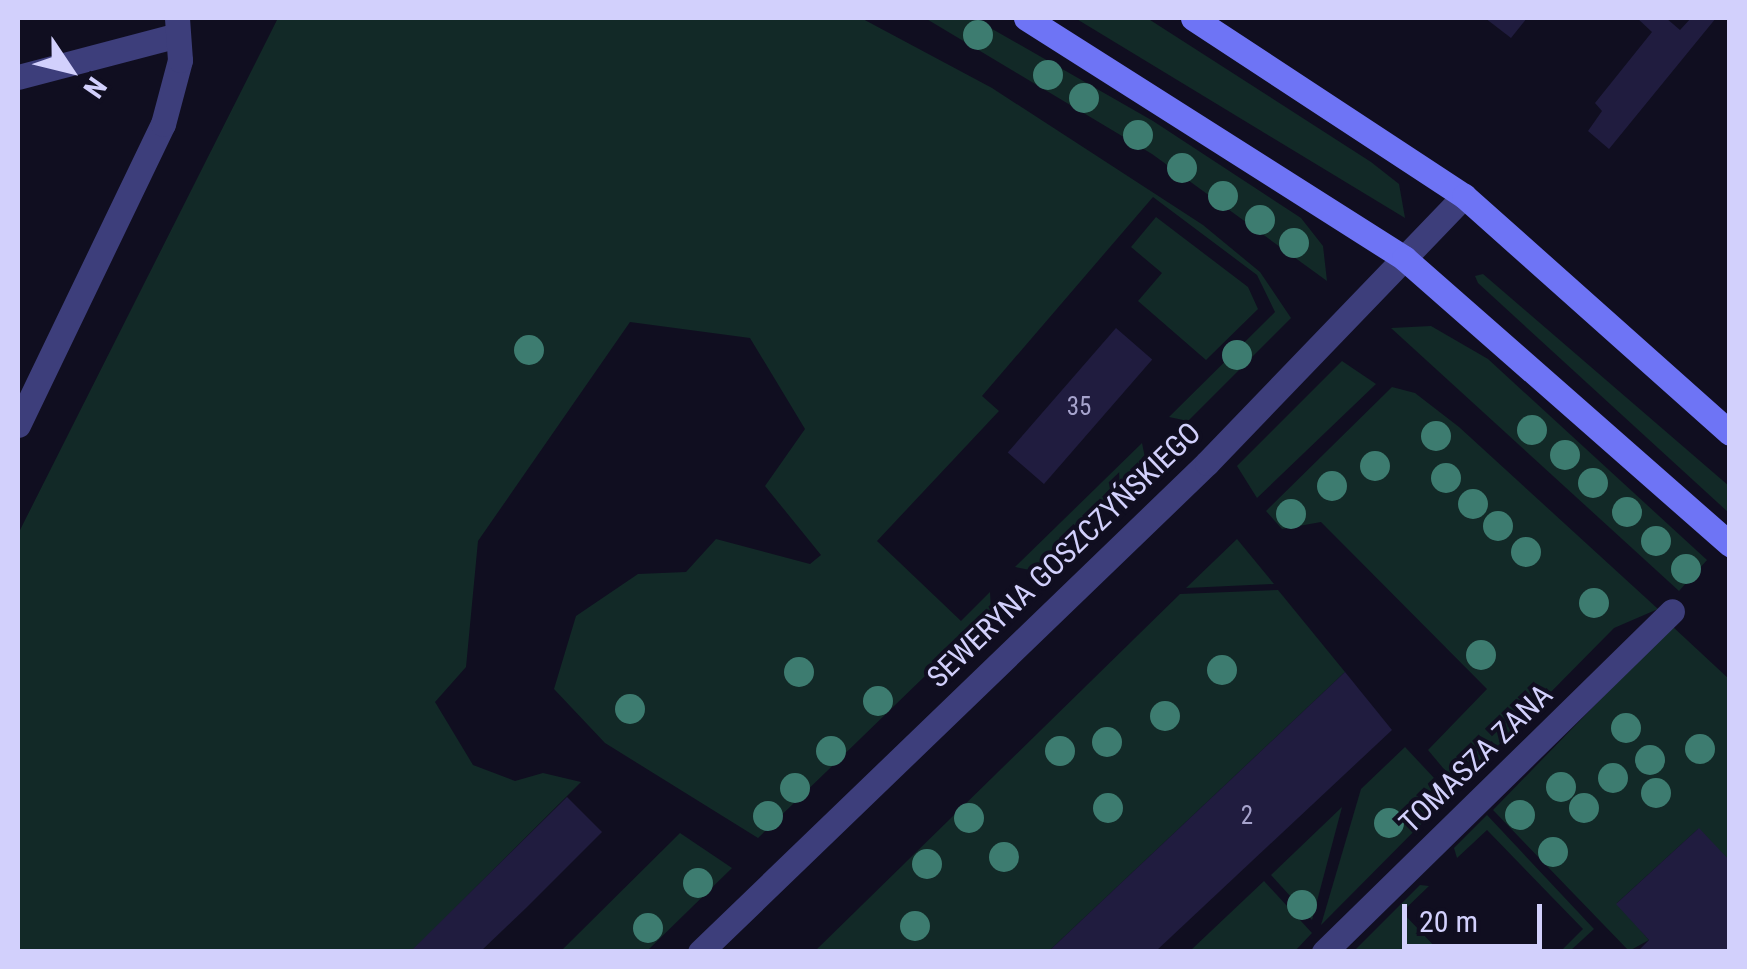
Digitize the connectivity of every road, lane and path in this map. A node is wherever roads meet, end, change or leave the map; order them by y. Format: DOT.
graph roads {
  1 [pos="1026,18"];
  2 [pos="1193,18"];
  3 [pos="178,26"];
  4 [pos="18,77"];
  5 [pos="1464,196"];
  6 [pos="1404,258"];
  7 [pos="18,424"];
  8 [pos="1730,434"];
  9 [pos="1730,544"];
  10 [pos="1672,611"];
  11 [pos="700,952"];
  12 [pos="1324,952"];
  1 -- 6 [label="main road"];
  2 -- 5 [label="main road"];
  3 -- 4 [label="street"];
  3 -- 7 [label="street"];
  5 -- 6 [label="street, SEWERYNA GOSZCZYŃSKIEGO"];
  5 -- 8 [label="main road"];
  6 -- 9 [label="main road"];
  6 -- 11 [label="street, SEWERYNA GOSZCZYŃSKIEGO"];
  10 -- 12 [label="street, TOMASZA ZANA"];
}
